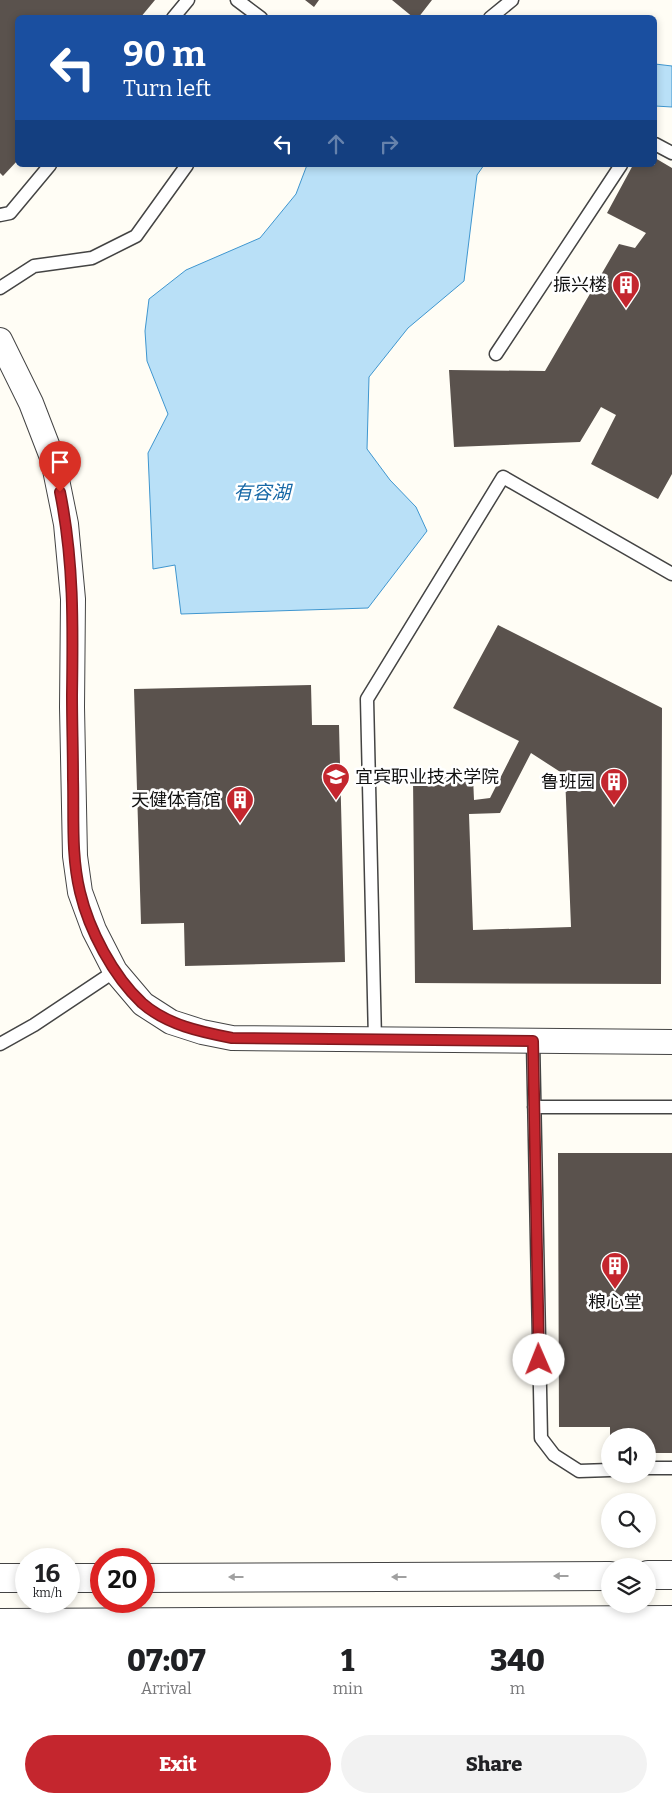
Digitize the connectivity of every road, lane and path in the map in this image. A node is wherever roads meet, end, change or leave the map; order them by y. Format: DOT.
graph roads {
  1 [pos="188,0"];
  2 [pos="238,0"];
  3 [pos="512,0"];
  4 [pos="176,15"];
  5 [pos="257,15"];
  6 [pos="494,15"];
  7 [pos="657,145"];
  8 [pos="672,153"];
  9 [pos="48,167"];
  10 [pos="185,167"];
  11 [pos="620,167"];
  12 [pos="0,215"];
  13 [pos="0,288"];
  14 [pos="0,340"];
  15 [pos="496,354"];
  16 [pos="672,574"];
  17 [pos="114,971"];
  18 [pos="375,1040"];
  19 [pos="533,1041"];
  20 [pos="672,1042"];
  21 [pos="0,1044"];
  22 [pos="534,1107"];
  23 [pos="672,1107"];
  24 [pos="656,1468"];
  25 [pos="672,1468"];
  26 [pos="601,1470"];
  27 [pos="672,1575"];
  28 [pos="601,1576"];
  29 [pos="656,1576"];
  30 [pos="0,1578"];
  31 [pos="15,1578"];
  32 [pos="155,1578"];
  33 [pos="672,1620"];
  34 [pos="0,1623"];
  1 -- 4 [label="lane"];
  2 -- 5 [label="lane"];
  3 -- 6 [label="lane"];
  7 -- 8 [label="lane"];
  9 -- 12 [label="lane"];
  10 -- 13 [label="lane"];
  11 -- 15 [label="lane"];
  14 -- 17 [label="street"];
  16 -- 18 [label="lane"];
  17 -- 18 [label="street"];
  17 -- 21 [label="lane"];
  18 -- 19 [label="street"];
  19 -- 20 [label="street"];
  19 -- 22 [label="lane"];
  22 -- 23 [label="lane"];
  22 -- 26 [label="lane"];
  24 -- 25 [label="lane"];
  27 -- 29 [label="street"];
  28 -- 32 [label="street, one-way"];
  30 -- 31 [label="street"];
  33 -- 34 [label="street"];
}
